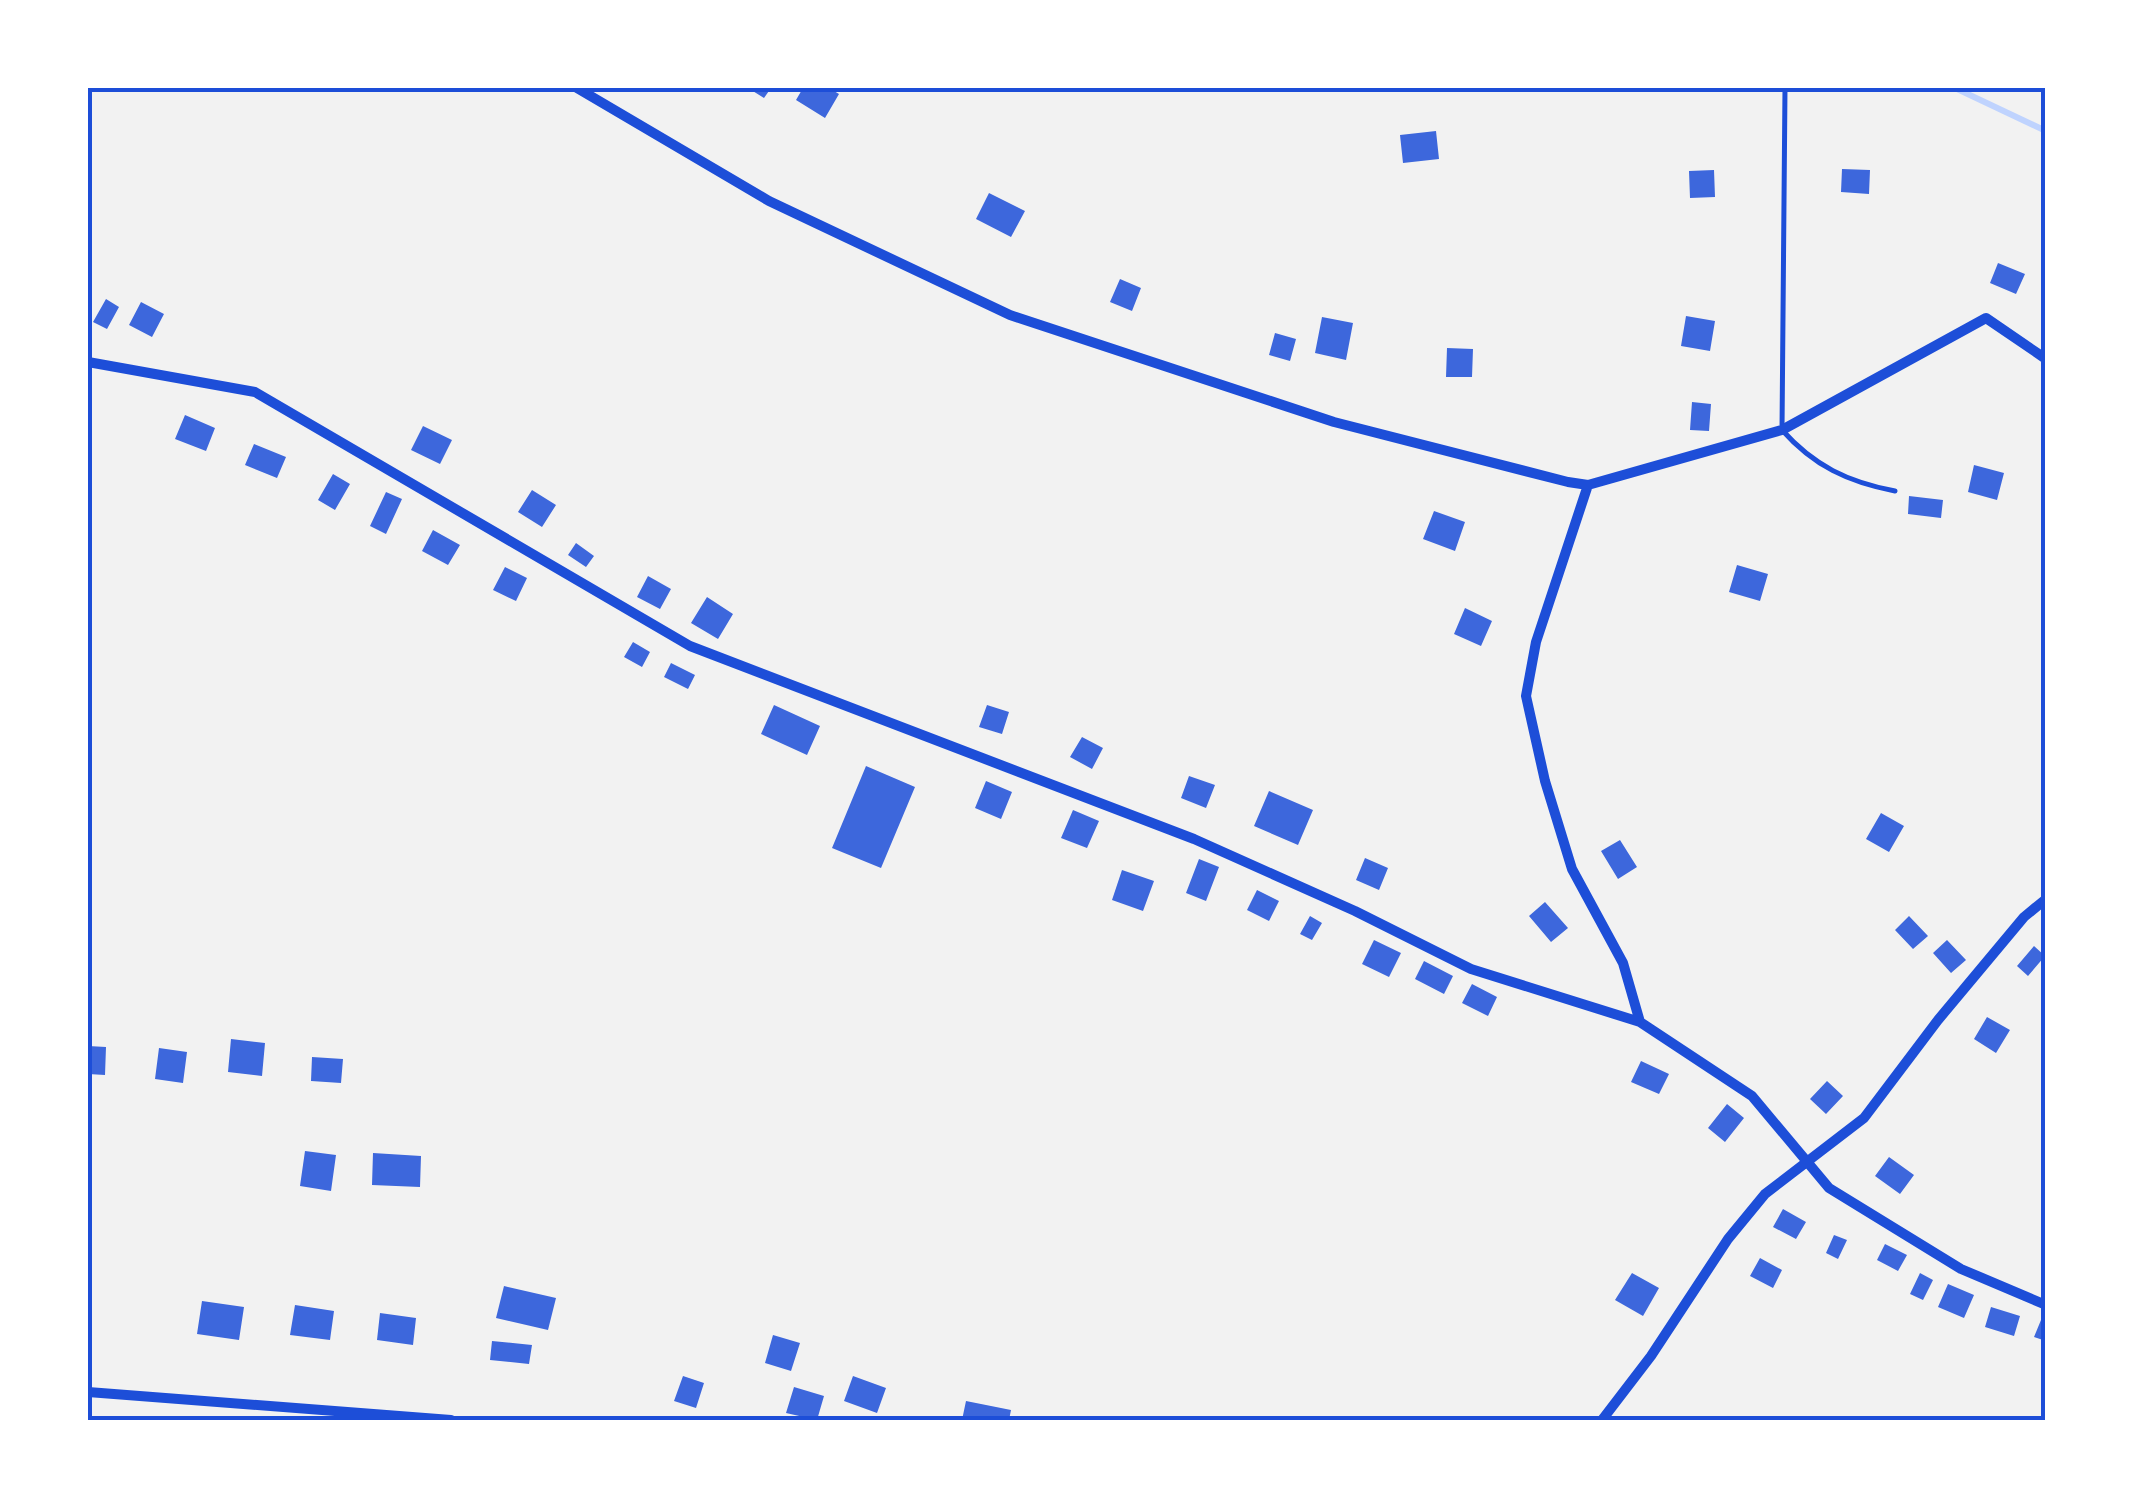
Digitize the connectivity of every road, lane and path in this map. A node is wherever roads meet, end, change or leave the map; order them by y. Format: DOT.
graph roads {
  1 [pos="576,88"];
  2 [pos="1786,88"];
  3 [pos="2046,359"];
  4 [pos="88,362"];
  5 [pos="1782,430"];
  6 [pos="1588,485"];
  7 [pos="1895,491"];
  8 [pos="2046,900"];
  9 [pos="1640,1022"];
  10 [pos="1808,1158"];
  11 [pos="2046,1305"];
  12 [pos="88,1392"];
  13 [pos="451,1420"];
  14 [pos="1602,1420"];
  1 -- 6 [label="street"];
  2 -- 5 [label="lane"];
  3 -- 5 [label="street"];
  4 -- 9 [label="street"];
  5 -- 6 [label="street"];
  5 -- 7 [label="lane"];
  6 -- 9 [label="street"];
  8 -- 10 [label="street"];
  9 -- 10 [label="street"];
  10 -- 11 [label="street"];
  10 -- 14 [label="street"];
  12 -- 13 [label="street"];
}
